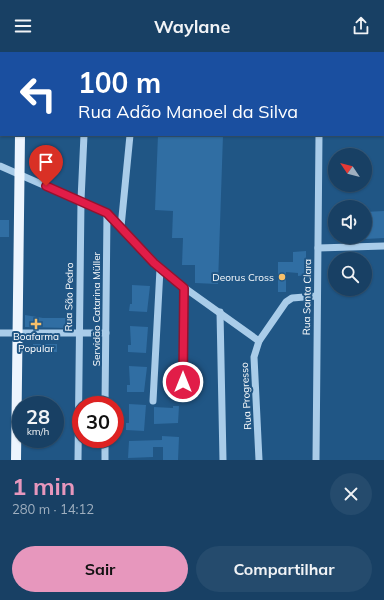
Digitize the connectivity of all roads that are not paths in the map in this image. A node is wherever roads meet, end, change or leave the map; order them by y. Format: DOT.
graph roads {
  1 [pos="20,136"];
  2 [pos="84,136"];
  3 [pos="130,136"];
  4 [pos="319,136"];
  5 [pos="0,166"];
  6 [pos="19,174"];
  7 [pos="81,200"];
  8 [pos="107,213"];
  9 [pos="121,227"];
  10 [pos="384,246"];
  11 [pos="318,248"];
  12 [pos="160,268"];
  13 [pos="184,288"];
  14 [pos="317,296"];
  15 [pos="220,312"];
  16 [pos="0,333"];
  17 [pos="17,333"];
  18 [pos="79,333"];
  19 [pos="106,333"];
  20 [pos="259,341"];
  21 [pos="183,382"];
  22 [pos="105,396"];
  23 [pos="153,401"];
  24 [pos="105,448"];
  25 [pos="16,460"];
  26 [pos="78,460"];
  27 [pos="105,460"];
  28 [pos="223,460"];
  29 [pos="259,460"];
  30 [pos="316,460"];
  1 -- 6 [label="main road"];
  2 -- 7 [label="street, Rua São Pedro"];
  3 -- 9 [label="street"];
  4 -- 11 [label="street, Rua Santa Clara"];
  5 -- 6 [label="street"];
  6 -- 7 [label="street"];
  6 -- 17 [label="main road"];
  7 -- 8 [label="street"];
  7 -- 18 [label="street, Rua São Pedro"];
  8 -- 9 [label="street"];
  8 -- 19 [label="street, Servidão Catarina Müller"];
  9 -- 12 [label="street"];
  10 -- 11 [label="street"];
  11 -- 14 [label="street, Rua Santa Clara"];
  12 -- 13 [label="street"];
  12 -- 23 [label="street"];
  13 -- 15 [label="street"];
  13 -- 21 [label="street"];
  14 -- 20 [label="street, Rua Progresso"];
  14 -- 30 [label="street, Rua Santa Clara"];
  15 -- 20 [label="street"];
  15 -- 28 [label="street"];
  16 -- 17 [label="street"];
  17 -- 18 [label="street"];
  17 -- 25 [label="main road"];
  18 -- 19 [label="street"];
  18 -- 26 [label="street, Rua São Pedro"];
  19 -- 22 [label="street, Servidão Catarina Müller"];
  20 -- 29 [label="street, Rua Progresso"];
  24 -- 27 [label="street"];
}
